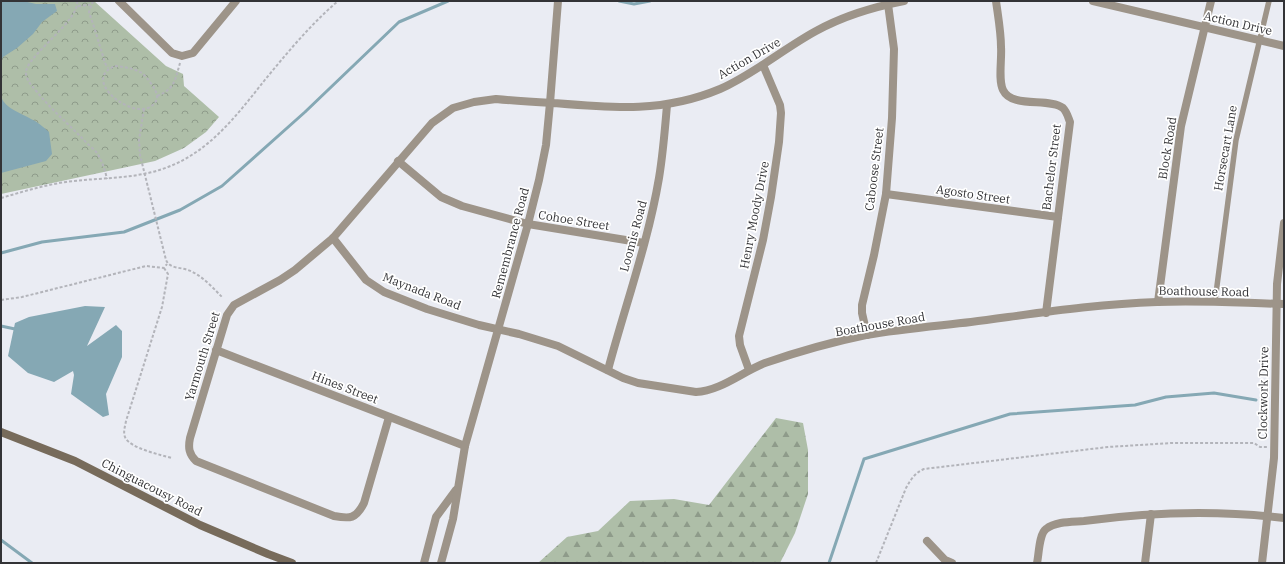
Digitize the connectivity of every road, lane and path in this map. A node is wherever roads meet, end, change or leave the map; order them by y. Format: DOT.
graph roads {
  1 [pos="77,1"];
  2 [pos="93,1"];
  3 [pos="119,1"];
  4 [pos="236,1"];
  5 [pos="338,1"];
  6 [pos="558,1"];
  7 [pos="904,1"];
  8 [pos="996,1"];
  9 [pos="1093,1"];
  10 [pos="1211,1"];
  11 [pos="1269,1"];
  12 [pos="888,4"];
  13 [pos="90,5"];
  14 [pos="78,6"];
  15 [pos="1204,28"];
  16 [pos="1260,40"];
  17 [pos="1284,46"];
  18 [pos="182,56"];
  19 [pos="763,65"];
  20 [pos="108,68"];
  21 [pos="157,96"];
  22 [pos="550,103"];
  23 [pos="666,105"];
  24 [pos="144,110"];
  25 [pos="398,161"];
  26 [pos="144,173"];
  27 [pos="107,179"];
  28 [pos="886,194"];
  29 [pos="1,198"];
  30 [pos="1058,217"];
  31 [pos="1284,223"];
  32 [pos="528,224"];
  33 [pos="333,238"];
  34 [pos="644,243"];
  35 [pos="167,264"];
  36 [pos="164,268"];
  37 [pos="223,298"];
  38 [pos="1,300"];
  39 [pos="1214,301"];
  40 [pos="1158,302"];
  41 [pos="1280,304"];
  42 [pos="1046,313"];
  43 [pos="498,329"];
  44 [pos="866,336"];
  45 [pos="216,350"];
  46 [pos="608,370"];
  47 [pos="749,370"];
  48 [pos="389,417"];
  49 [pos="1,432"];
  50 [pos="465,446"];
  51 [pos="1274,448"];
  52 [pos="172,458"];
  53 [pos="457,487"];
  54 [pos="1151,514"];
  55 [pos="1266,516"];
  56 [pos="1284,518"];
  57 [pos="927,541"];
  58 [pos="292,563"];
  59 [pos="424,563"];
  60 [pos="441,563"];
  61 [pos="876,563"];
  62 [pos="952,563"];
  63 [pos="1037,563"];
  64 [pos="1146,563"];
  65 [pos="1262,563"];
  1 -- 14 [label="path"];
  2 -- 13 [label="path"];
  3 -- 18 [label="street"];
  4 -- 18 [label="street"];
  5 -- 26 [label="path"];
  6 -- 22 [label="street, Remembrance Road"];
  7 -- 12 [label="street, Action Drive"];
  8 -- 30 [label="street, Bachelor Street"];
  9 -- 15 [label="street, Action Drive"];
  10 -- 15 [label="street, Block Road"];
  11 -- 16 [label="lane, Horsecart Lane"];
  12 -- 19 [label="street, Action Drive"];
  12 -- 28 [label="street, Caboose Street"];
  13 -- 14 [label="path"];
  13 -- 20 [label="path"];
  14 -- 27 [label="path"];
  15 -- 16 [label="street, Action Drive"];
  15 -- 40 [label="street, Block Road"];
  16 -- 17 [label="street, Action Drive"];
  16 -- 39 [label="lane, Horsecart Lane"];
  18 -- 21 [label="path"];
  19 -- 23 [label="street, Action Drive"];
  19 -- 47 [label="street, Henry Moody Drive"];
  20 -- 21 [label="path"];
  20 -- 24 [label="path"];
  21 -- 24 [label="path"];
  22 -- 23 [label="street, Action Drive"];
  22 -- 25 [label="street, Yarmouth Street"];
  22 -- 32 [label="street, Remembrance Road"];
  23 -- 34 [label="street, Loomis Road"];
  24 -- 26 [label="path"];
  25 -- 32 [label="street, Cohoe Street"];
  25 -- 33 [label="street, Yarmouth Street"];
  26 -- 27 [label="path"];
  26 -- 35 [label="path"];
  27 -- 29 [label="path"];
  28 -- 30 [label="street, Agosto Street"];
  28 -- 44 [label="street, Caboose Street"];
  30 -- 42 [label="street, Bachelor Street"];
  31 -- 41 [label="street, Clockwork Drive"];
  32 -- 34 [label="street, Cohoe Street"];
  32 -- 43 [label="street, Remembrance Road"];
  33 -- 43 [label="street, Maynada Road"];
  33 -- 45 [label="street, Yarmouth Street"];
  34 -- 46 [label="street, Loomis Road"];
  35 -- 36 [label="path"];
  35 -- 37 [label="path"];
  36 -- 38 [label="path"];
  36 -- 52 [label="path"];
  39 -- 40 [label="street, Boathouse Road"];
  39 -- 41 [label="street, Boathouse Road"];
  40 -- 42 [label="street, Boathouse Road"];
  41 -- 51 [label="street, Clockwork Drive"];
  42 -- 44 [label="street, Boathouse Road"];
  43 -- 46 [label="street, Boathouse Road"];
  43 -- 50 [label="street, Remembrance Road"];
  44 -- 47 [label="street, Boathouse Road"];
  45 -- 48 [label="street, Hines Street"];
  45 -- 48 [label="street, Yarmouth Street"];
  46 -- 47 [label="street, Boathouse Road"];
  48 -- 50 [label="street, Hines Street"];
  49 -- 58 [label="main road, Chinguacousy Road"];
  50 -- 53 [label="street, Remembrance Road"];
  51 -- 55 [label="street, Clockwork Drive"];
  51 -- 61 [label="path"];
  53 -- 59 [label="street, Remembrance Road"];
  53 -- 60 [label="street, Remembrance Road"];
  54 -- 55 [label="street"];
  54 -- 63 [label="street"];
  54 -- 64 [label="street"];
  55 -- 56 [label="street"];
  55 -- 65 [label="street, Clockwork Drive"];
  57 -- 62 [label="street"];
}
